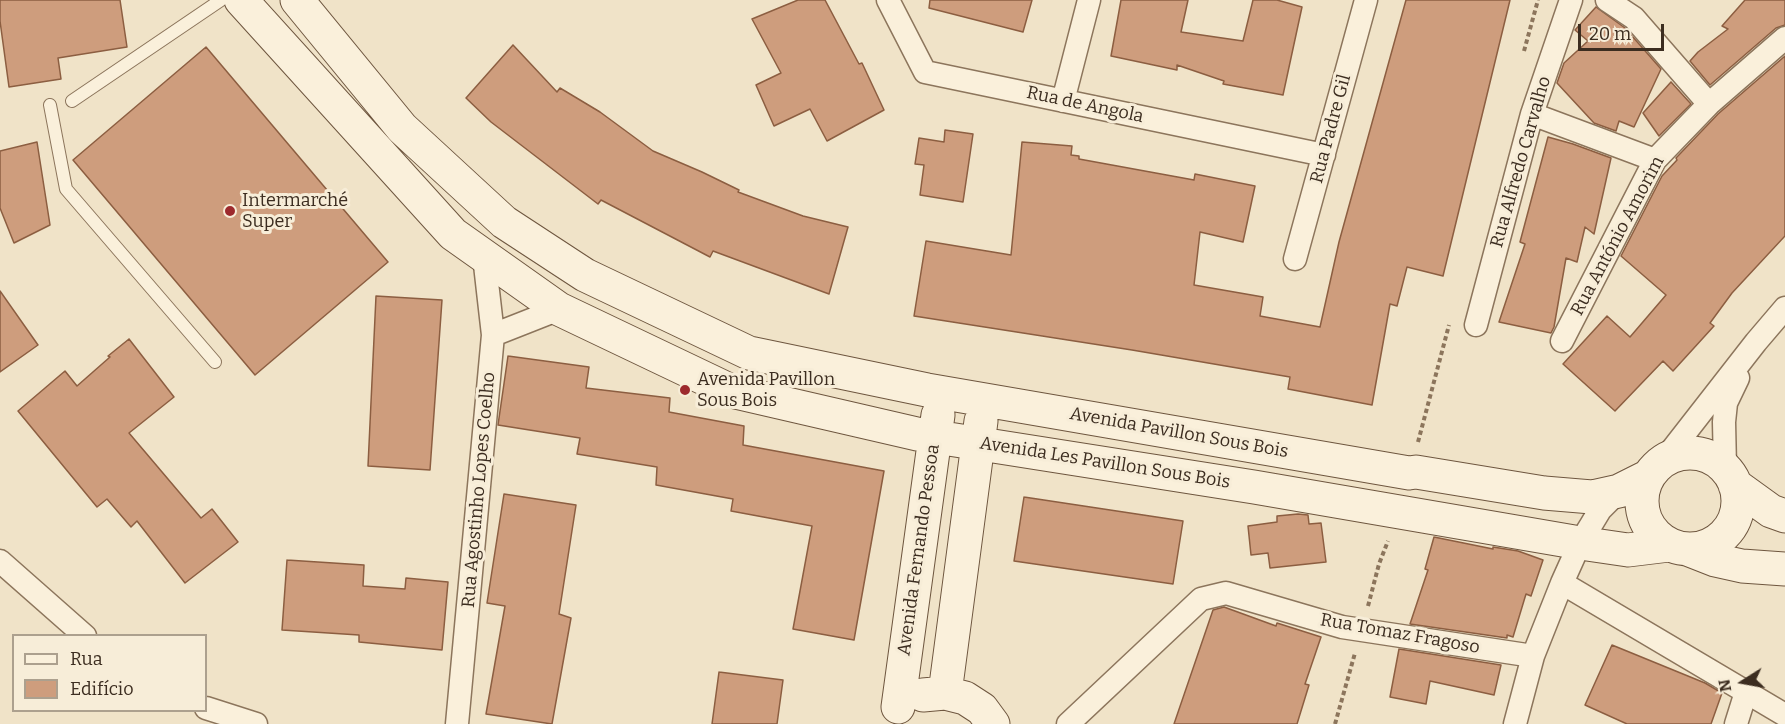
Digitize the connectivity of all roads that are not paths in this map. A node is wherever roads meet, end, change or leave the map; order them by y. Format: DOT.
graph roads {
  1 [pos="221,0"];
  2 [pos="241,0"];
  3 [pos="297,0"];
  4 [pos="888,0"];
  5 [pos="1089,0"];
  6 [pos="1366,0"];
  7 [pos="1571,0"];
  8 [pos="1607,0"];
  9 [pos="1785,38"];
  10 [pos="72,101"];
  11 [pos="1063,101"];
  12 [pos="1709,104"];
  13 [pos="50,105"];
  14 [pos="1532,114"];
  15 [pos="1324,155"];
  16 [pos="1655,160"];
  17 [pos="484,256"];
  18 [pos="1295,259"];
  19 [pos="1785,308"];
  20 [pos="559,309"];
  21 [pos="1476,325"];
  22 [pos="494,336"];
  23 [pos="1562,340"];
  24 [pos="1756,342"];
  25 [pos="215,362"];
  26 [pos="941,393"];
  27 [pos="984,400"];
  28 [pos="935,436"];
  29 [pos="976,443"];
  30 [pos="1656,468"];
  31 [pos="1730,477"];
  32 [pos="1618,491"];
  33 [pos="1785,516"];
  34 [pos="1580,543"];
  35 [pos="1678,547"];
  36 [pos="0,561"];
  37 [pos="1785,569"];
  38 [pos="1562,583"];
  39 [pos="83,634"];
  40 [pos="1533,656"];
  41 [pos="1746,692"];
  42 [pos="945,693"];
  43 [pos="207,708"];
  44 [pos="891,715"];
  45 [pos="1785,715"];
  46 [pos="256,724"];
  47 [pos="457,724"];
  48 [pos="993,724"];
  49 [pos="1068,724"];
  50 [pos="1515,724"];
  51 [pos="1736,724"];
  1 -- 10 [label="lane"];
  2 -- 17 [label="street"];
  3 -- 26 [label="street, Avenida Pavillon Sous Bois"];
  4 -- 11 [label="street, Rua de Angola"];
  5 -- 11 [label="street"];
  6 -- 15 [label="street, Rua Padre Gil"];
  7 -- 14 [label="street, Rua Alfredo Carvalho"];
  8 -- 12 [label="street"];
  9 -- 12 [label="street, Rua António Amorim"];
  11 -- 15 [label="street, Rua de Angola"];
  12 -- 16 [label="street, Rua António Amorim"];
  13 -- 25 [label="lane"];
  14 -- 16 [label="street"];
  14 -- 21 [label="street, Rua Alfredo Carvalho"];
  15 -- 18 [label="street, Rua Padre Gil"];
  16 -- 23 [label="street, Rua António Amorim"];
  17 -- 20 [label="street"];
  17 -- 22 [label="street, Rua Agostinho Lopes Coelho"];
  19 -- 24 [label="street"];
  20 -- 22 [label="street"];
  20 -- 28 [label="street, Avenida Les Pavillon Sous Bois"];
  22 -- 47 [label="street, Rua Agostinho Lopes Coelho"];
  24 -- 30 [label="street"];
  24 -- 31 [label="street"];
  26 -- 27 [label="street, Avenida Pavillon Sous Bois"];
  26 -- 28 [label="street, Avenida Fernando Pessoa"];
  27 -- 29 [label="street"];
  27 -- 32 [label="street, Avenida Pavillon Sous Bois"];
  28 -- 29 [label="street, Avenida Les Pavillon Sous Bois"];
  28 -- 44 [label="street, Avenida Fernando Pessoa"];
  29 -- 34 [label="street, Avenida Les Pavillon Sous Bois"];
  29 -- 42 [label="street"];
  30 -- 31 [label="street"];
  30 -- 32 [label="street, Avenida Pavillon Sous Bois"];
  30 -- 35 [label="street"];
  31 -- 33 [label="street"];
  31 -- 35 [label="street"];
  32 -- 34 [label="street"];
  34 -- 35 [label="street, Avenida Les Pavillon Sous Bois"];
  34 -- 38 [label="street"];
  35 -- 37 [label="street"];
  36 -- 39 [label="street"];
  38 -- 40 [label="street"];
  38 -- 41 [label="street"];
  40 -- 49 [label="street, Rua Tomaz Fragoso"];
  40 -- 50 [label="street"];
  41 -- 45 [label="street"];
  41 -- 51 [label="street"];
  42 -- 44 [label="street"];
  42 -- 48 [label="street"];
  43 -- 46 [label="street"];
}
